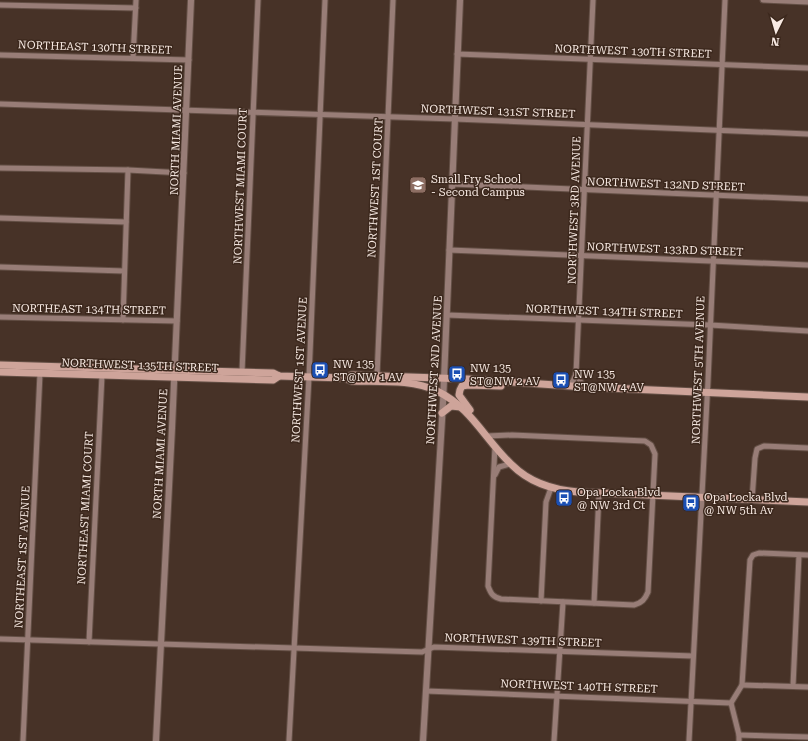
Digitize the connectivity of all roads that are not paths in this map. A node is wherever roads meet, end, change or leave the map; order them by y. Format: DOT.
graph roads {
  1 [pos="136,0"];
  2 [pos="192,0"];
  3 [pos="258,0"];
  4 [pos="325,0"];
  5 [pos="393,0"];
  6 [pos="460,0"];
  7 [pos="593,0"];
  8 [pos="725,0"];
  9 [pos="763,0"];
  10 [pos="808,2"];
  11 [pos="0,5"];
  12 [pos="136,8"];
  13 [pos="0,54"];
  14 [pos="458,54"];
  15 [pos="133,58"];
  16 [pos="189,60"];
  17 [pos="590,60"];
  18 [pos="722,65"];
  19 [pos="808,68"];
  20 [pos="0,104"];
  21 [pos="186,111"];
  22 [pos="253,113"];
  23 [pos="321,115"];
  24 [pos="388,117"];
  25 [pos="454,119"];
  26 [pos="587,124"];
  27 [pos="719,130"];
  28 [pos="808,134"];
  29 [pos="0,168"];
  30 [pos="128,170"];
  31 [pos="184,173"];
  32 [pos="452,184"];
  33 [pos="584,190"];
  34 [pos="716,196"];
  35 [pos="808,199"];
  36 [pos="0,218"];
  37 [pos="126,222"];
  38 [pos="449,250"];
  39 [pos="582,256"];
  40 [pos="713,261"];
  41 [pos="808,265"];
  42 [pos="0,267"];
  43 [pos="124,271"];
  44 [pos="447,315"];
  45 [pos="0,317"];
  46 [pos="123,320"];
  47 [pos="177,321"];
  48 [pos="579,321"];
  49 [pos="710,325"];
  50 [pos="808,331"];
  51 [pos="0,365"];
  52 [pos="0,372"];
  53 [pos="242,372"];
  54 [pos="40,373"];
  55 [pos="174,374"];
  56 [pos="576,374"];
  57 [pos="102,375"];
  58 [pos="279,376"];
  59 [pos="377,376"];
  60 [pos="309,377"];
  61 [pos="215,378"];
  62 [pos="345,378"];
  63 [pos="443,380"];
  64 [pos="408,383"];
  65 [pos="523,384"];
  66 [pos="568,386"];
  67 [pos="585,387"];
  68 [pos="708,392"];
  69 [pos="443,394"];
  70 [pos="808,397"];
  71 [pos="461,407"];
  72 [pos="442,413"];
  73 [pos="476,422"];
  74 [pos="487,436"];
  75 [pos="495,446"];
  76 [pos="808,448"];
  77 [pos="510,464"];
  78 [pos="494,476"];
  79 [pos="551,488"];
  80 [pos="599,493"];
  81 [pos="653,495"];
  82 [pos="703,497"];
  83 [pos="752,500"];
  84 [pos="808,502"];
  85 [pos="799,555"];
  86 [pos="808,555"];
  87 [pos="541,601"];
  88 [pos="563,602"];
  89 [pos="594,603"];
  90 [pos="0,639"];
  91 [pos="28,640"];
  92 [pos="89,642"];
  93 [pos="161,644"];
  94 [pos="294,647"];
  95 [pos="428,649"];
  96 [pos="560,652"];
  97 [pos="693,656"];
  98 [pos="742,685"];
  99 [pos="793,686"];
  100 [pos="808,687"];
  101 [pos="426,690"];
  102 [pos="556,695"];
  103 [pos="691,701"];
  104 [pos="731,703"];
  105 [pos="808,737"];
  106 [pos="739,738"];
  107 [pos="790,739"];
  108 [pos="23,741"];
  109 [pos="156,741"];
  110 [pos="289,741"];
  111 [pos="423,741"];
  112 [pos="554,741"];
  113 [pos="689,741"];
  1 -- 12 [label="street"];
  2 -- 16 [label="street, NORTH MIAMI AVENUE"];
  3 -- 22 [label="street, NORTHWEST MIAMI COURT"];
  4 -- 23 [label="street, NORTHWEST 1ST AVENUE"];
  5 -- 24 [label="street, NORTHWEST 1ST COURT"];
  6 -- 14 [label="street, NORTHWEST 2ND AVENUE"];
  7 -- 17 [label="street, NORTHWEST 3RD AVENUE"];
  8 -- 18 [label="street, NORTHWEST 5TH AVENUE"];
  9 -- 10 [label="street"];
  11 -- 12 [label="street"];
  12 -- 15 [label="street"];
  13 -- 15 [label="street, NORTHEAST 130TH STREET"];
  14 -- 17 [label="street, NORTHWEST 130TH STREET"];
  14 -- 25 [label="street, NORTHWEST 2ND AVENUE"];
  15 -- 16 [label="street, NORTHEAST 130TH STREET"];
  16 -- 21 [label="street, NORTH MIAMI AVENUE"];
  17 -- 18 [label="street, NORTHWEST 130TH STREET"];
  17 -- 26 [label="street, NORTHWEST 3RD AVENUE"];
  18 -- 19 [label="street, NORTHWEST 130TH STREET"];
  18 -- 27 [label="street, NORTHWEST 5TH AVENUE"];
  20 -- 21 [label="street, NORTHWEST 131ST STREET"];
  21 -- 22 [label="street, NORTHWEST 131ST STREET"];
  21 -- 31 [label="street, NORTH MIAMI AVENUE"];
  22 -- 23 [label="street, NORTHWEST 131ST STREET"];
  22 -- 53 [label="street, NORTHWEST MIAMI COURT"];
  23 -- 24 [label="street, NORTHWEST 131ST STREET"];
  23 -- 60 [label="street, NORTHWEST 1ST AVENUE"];
  24 -- 25 [label="street, NORTHWEST 131ST STREET"];
  24 -- 59 [label="street, NORTHWEST 1ST COURT"];
  25 -- 26 [label="street, NORTHWEST 131ST STREET"];
  25 -- 32 [label="street, NORTHWEST 2ND AVENUE"];
  26 -- 27 [label="street, NORTHWEST 131ST STREET"];
  26 -- 33 [label="street, NORTHWEST 3RD AVENUE"];
  27 -- 28 [label="street, NORTHWEST 131ST STREET"];
  27 -- 34 [label="street, NORTHWEST 5TH AVENUE"];
  29 -- 30 [label="street"];
  30 -- 31 [label="street"];
  30 -- 37 [label="street"];
  31 -- 47 [label="street, NORTH MIAMI AVENUE"];
  32 -- 33 [label="street, NORTHWEST 132ND STREET"];
  32 -- 38 [label="street, NORTHWEST 2ND AVENUE"];
  33 -- 34 [label="street, NORTHWEST 132ND STREET"];
  33 -- 39 [label="street, NORTHWEST 3RD AVENUE"];
  34 -- 35 [label="street, NORTHWEST 132ND STREET"];
  34 -- 40 [label="street, NORTHWEST 5TH AVENUE"];
  36 -- 37 [label="street"];
  37 -- 43 [label="street"];
  38 -- 39 [label="street, NORTHWEST 133RD STREET"];
  38 -- 44 [label="street, NORTHWEST 2ND AVENUE"];
  39 -- 40 [label="street, NORTHWEST 133RD STREET"];
  39 -- 48 [label="street, NORTHWEST 3RD AVENUE"];
  40 -- 41 [label="street, NORTHWEST 133RD STREET"];
  40 -- 49 [label="street, NORTHWEST 5TH AVENUE"];
  42 -- 43 [label="street"];
  43 -- 46 [label="street"];
  44 -- 48 [label="street, NORTHWEST 134TH STREET"];
  44 -- 63 [label="street, NORTHWEST 2ND AVENUE"];
  45 -- 46 [label="street, NORTHEAST 134TH STREET"];
  46 -- 47 [label="street, NORTHEAST 134TH STREET"];
  47 -- 55 [label="street, NORTH MIAMI AVENUE"];
  48 -- 49 [label="street, NORTHWEST 134TH STREET"];
  48 -- 56 [label="street, NORTHWEST 3RD AVENUE"];
  49 -- 50 [label="street, NORTHWEST 134TH STREET"];
  49 -- 68 [label="street, NORTHWEST 5TH AVENUE"];
  51 -- 55 [label="main road, NORTHWEST 135TH STREET"];
  52 -- 54 [label="main road, NORTHWEST 135TH STREET"];
  53 -- 55 [label="main road, NORTHWEST 135TH STREET"];
  53 -- 58 [label="main road, NORTHWEST 135TH STREET"];
  53 -- 61 [label="main road"];
  54 -- 57 [label="main road, NORTHWEST 135TH STREET"];
  54 -- 91 [label="street, NORTHEAST 1ST AVENUE"];
  55 -- 57 [label="main road, NORTHWEST 135TH STREET"];
  55 -- 61 [label="main road, NORTHWEST 135TH STREET"];
  55 -- 93 [label="street, NORTH MIAMI AVENUE"];
  56 -- 66 [label="street"];
  56 -- 67 [label="street"];
  57 -- 92 [label="street, NORTHEAST MIAMI COURT"];
  58 -- 60 [label="main road, NORTHWEST 135TH STREET"];
  58 -- 61 [label="main road, NORTHWEST 135TH STREET"];
  59 -- 62 [label="main road, NORTHWEST 135TH STREET"];
  59 -- 63 [label="main road, NORTHWEST 135TH STREET"];
  60 -- 62 [label="main road, NORTHWEST 135TH STREET"];
  60 -- 94 [label="street, NORTHWEST 1ST AVENUE"];
  62 -- 64 [label="main road, NORTHWEST 135TH STREET"];
  63 -- 64 [label="main road"];
  63 -- 65 [label="main road, NORTHWEST 135TH STREET"];
  63 -- 69 [label="street, NORTHWEST 2ND AVENUE"];
  64 -- 69 [label="main road, NORTHWEST 135TH STREET"];
  65 -- 66 [label="main road, NORTHWEST 135TH STREET"];
  65 -- 73 [label="main road"];
  66 -- 67 [label="main road, NORTHWEST 135TH STREET"];
  67 -- 68 [label="main road, NORTHWEST 135TH STREET"];
  68 -- 70 [label="main road, NORTHWEST 135TH STREET"];
  68 -- 82 [label="street, NORTHWEST 5TH AVENUE"];
  69 -- 71 [label="main road, NORTHWEST 135TH STREET"];
  69 -- 72 [label="street, NORTHWEST 2ND AVENUE"];
  71 -- 72 [label="main road"];
  71 -- 73 [label="main road, NORTHWEST 135TH STREET"];
  72 -- 95 [label="street, NORTHWEST 2ND AVENUE"];
  73 -- 74 [label="main road"];
  74 -- 75 [label="main road"];
  74 -- 81 [label="street"];
  75 -- 77 [label="main road"];
  75 -- 78 [label="street"];
  76 -- 83 [label="street"];
  77 -- 78 [label="street"];
  77 -- 79 [label="main road"];
  78 -- 87 [label="street"];
  79 -- 80 [label="main road"];
  79 -- 87 [label="street"];
  80 -- 81 [label="main road"];
  80 -- 89 [label="street"];
  81 -- 82 [label="main road"];
  81 -- 89 [label="street"];
  82 -- 83 [label="main road"];
  82 -- 97 [label="street, NORTHWEST 5TH AVENUE"];
  83 -- 84 [label="main road"];
  85 -- 86 [label="street"];
  85 -- 98 [label="street"];
  85 -- 99 [label="street"];
  87 -- 88 [label="street"];
  88 -- 89 [label="street"];
  88 -- 96 [label="street"];
  90 -- 91 [label="street, NORTHWEST 139TH STREET"];
  91 -- 92 [label="street, NORTHWEST 139TH STREET"];
  91 -- 108 [label="street, NORTHEAST 1ST AVENUE"];
  92 -- 93 [label="street, NORTHWEST 139TH STREET"];
  93 -- 94 [label="street, NORTHWEST 139TH STREET"];
  93 -- 109 [label="street, NORTH MIAMI AVENUE"];
  94 -- 95 [label="street, NORTHWEST 139TH STREET"];
  94 -- 110 [label="street, NORTHWEST 1ST AVENUE"];
  95 -- 96 [label="street, NORTHWEST 139TH STREET"];
  95 -- 101 [label="street, NORTHWEST 2ND AVENUE"];
  96 -- 97 [label="street, NORTHWEST 139TH STREET"];
  96 -- 102 [label="street"];
  97 -- 103 [label="street, NORTHWEST 5TH AVENUE"];
  98 -- 99 [label="street"];
  98 -- 104 [label="street"];
  99 -- 100 [label="street"];
  101 -- 102 [label="street, NORTHWEST 140TH STREET"];
  101 -- 111 [label="street, NORTHWEST 2ND AVENUE"];
  102 -- 103 [label="street, NORTHWEST 140TH STREET"];
  102 -- 112 [label="street"];
  103 -- 104 [label="street, NORTHWEST 140TH STREET"];
  103 -- 113 [label="street, NORTHWEST 5TH AVENUE"];
  104 -- 106 [label="street"];
  105 -- 107 [label="street"];
  106 -- 107 [label="street"];
}
